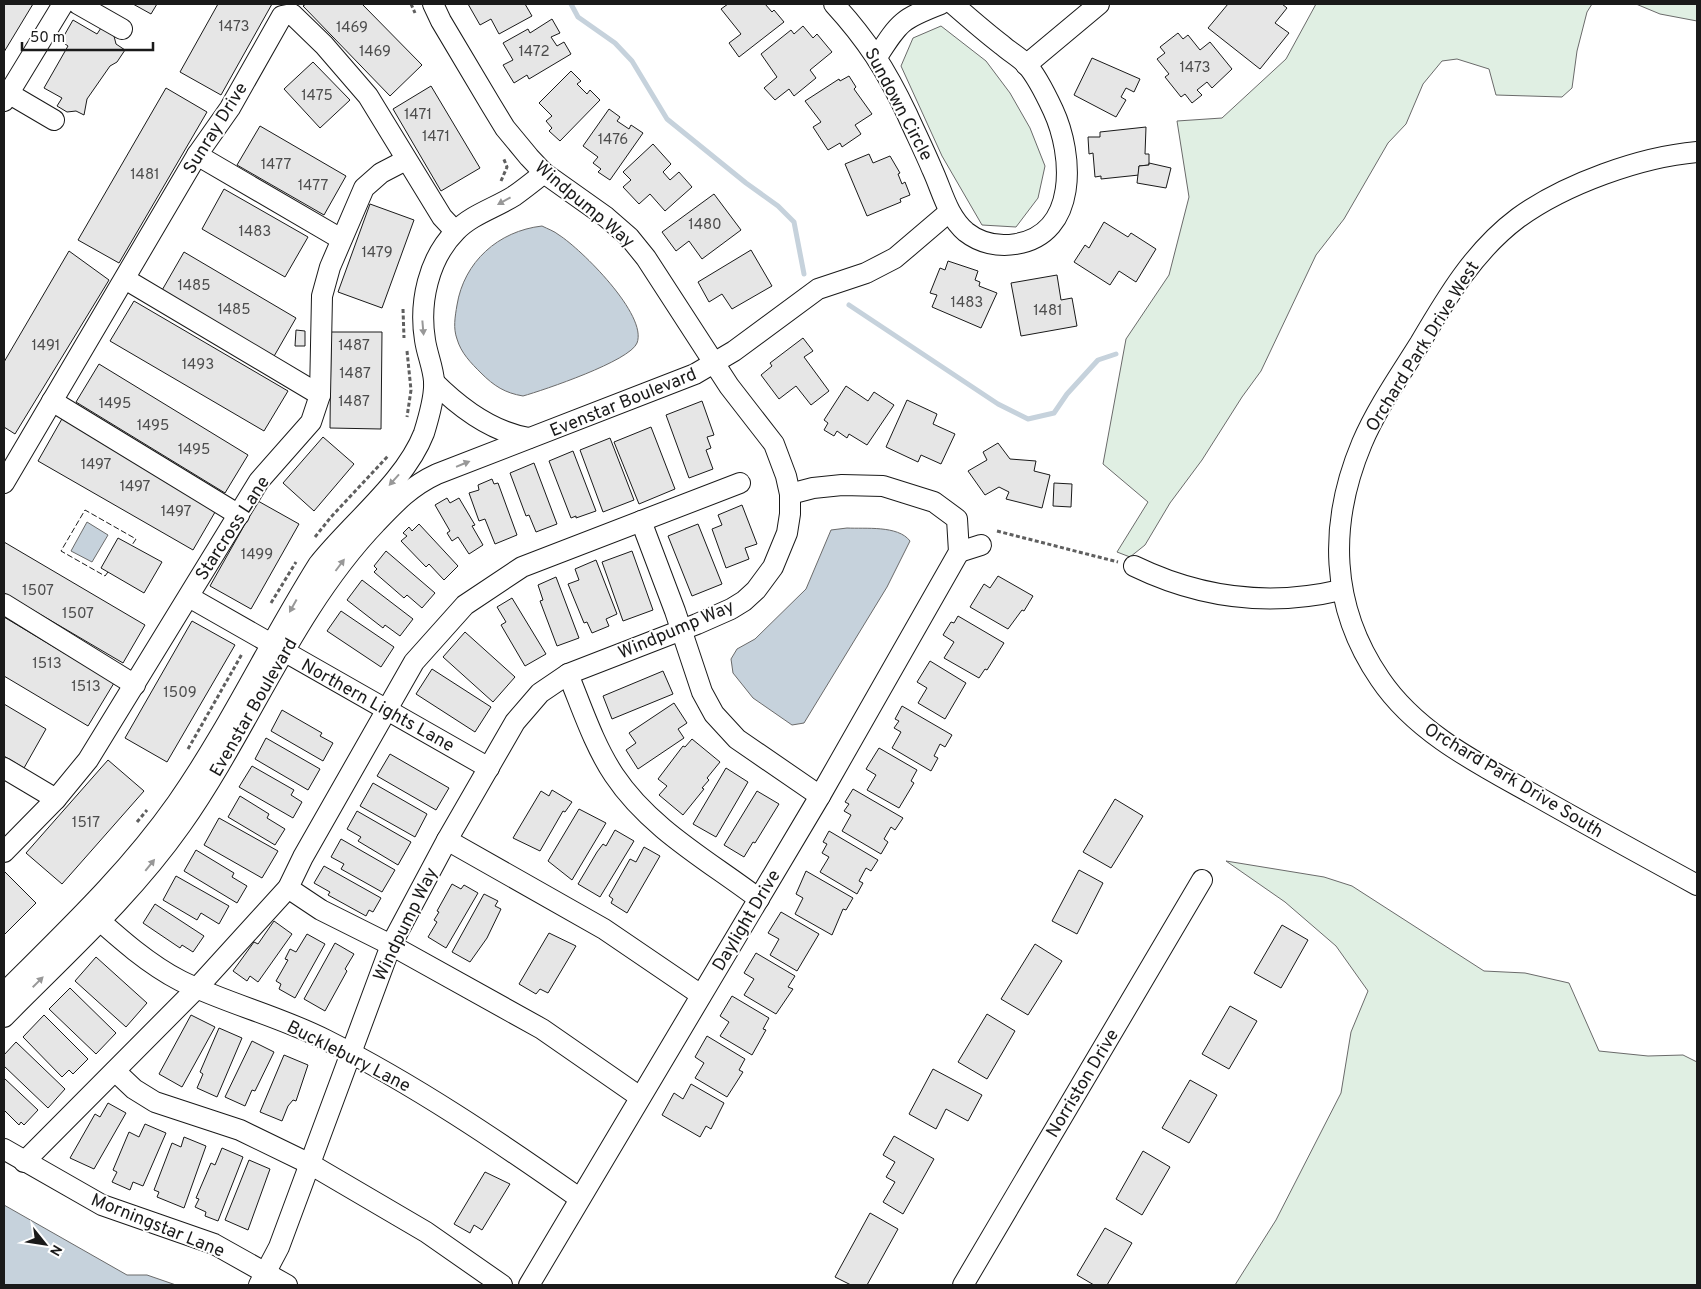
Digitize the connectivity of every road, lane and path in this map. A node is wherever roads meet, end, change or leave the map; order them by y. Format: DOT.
graph roads {
  1 [pos="63,4"];
  2 [pos="78,4"];
  3 [pos="411,4"];
  4 [pos="433,4"];
  5 [pos="834,4"];
  6 [pos="941,4"];
  7 [pos="953,4"];
  8 [pos="1099,4"];
  9 [pos="418,19"];
  10 [pos="122,29"];
  11 [pos="878,57"];
  12 [pos="1026,64"];
  13 [pos="6,97"];
  14 [pos="54,120"];
  15 [pos="1697,152"];
  16 [pos="499,153"];
  17 [pos="197,155"];
  18 [pos="406,160"];
  19 [pos="544,173"];
  20 [pos="497,183"];
  21 [pos="950,212"];
  22 [pos="455,231"];
  23 [pos="341,239"];
  24 [pos="125,279"];
  25 [pos="404,300"];
  26 [pos="405,340"];
  27 [pos="406,347"];
  28 [pos="715,363"];
  29 [pos="434,382"];
  30 [pos="320,395"];
  31 [pos="52,401"];
  32 [pos="406,420"];
  33 [pos="529,438"];
  34 [pos="392,450"];
  35 [pos="4,483"];
  36 [pos="740,483"];
  37 [pos="790,494"];
  38 [pos="239,515"];
  39 [pos="640,521"];
  40 [pos="998,531"];
  41 [pos="313,540"];
  42 [pos="981,545"];
  43 [pos="959,552"];
  44 [pos="297,560"];
  45 [pos="1134,566"];
  46 [pos="1341,590"];
  47 [pos="188,598"];
  48 [pos="4,604"];
  49 [pos="270,606"];
  50 [pos="680,630"];
  51 [pos="270,643"];
  52 [pos="568,674"];
  53 [pos="135,685"];
  54 [pos="386,708"];
  55 [pos="186,752"];
  56 [pos="4,768"];
  57 [pos="489,768"];
  58 [pos="820,796"];
  59 [pos="56,799"];
  60 [pos="150,805"];
  61 [pos="132,828"];
  62 [pos="447,840"];
  63 [pos="4,852"];
  64 [pos="1202,880"];
  65 [pos="1697,885"];
  66 [pos="288,888"];
  67 [pos="759,899"];
  68 [pos="93,916"];
  69 [pos="391,945"];
  70 [pos="197,988"];
  71 [pos="4,993"];
  72 [pos="700,995"];
  73 [pos="4,1016"];
  74 [pos="350,1053"];
  75 [pos="115,1072"];
  76 [pos="640,1097"];
  77 [pos="4,1149"];
  78 [pos="24,1162"];
  79 [pos="310,1164"];
  80 [pos="579,1198"];
  81 [pos="263,1279"];
  82 [pos="286,1285"];
  83 [pos="502,1285"];
  84 [pos="529,1285"];
  85 [pos="963,1285"];
  1 -- 13 [label="street"];
  2 -- 10 [label="street"];
  3 -- 9 [label="path"];
  4 -- 19 [label="street, Windpump Way"];
  5 -- 11 [label="street, Sundown Circle"];
  6 -- 11 [label="street"];
  7 -- 12 [label="street, Sundown Circle"];
  8 -- 12 [label="street"];
  11 -- 21 [label="street, Sundown Circle"];
  12 -- 21 [label="street, Sundown Circle"];
  13 -- 14 [label="street"];
  15 -- 46 [label="street, Orchard Park Drive West"];
  16 -- 20 [label="path"];
  17 -- 18 [label="street, Sunray Drive"];
  17 -- 23 [label="street"];
  17 -- 24 [label="street, Sunray Drive"];
  18 -- 22 [label="street, Sunray Drive"];
  18 -- 23 [label="street, Starcross Lane"];
  19 -- 22 [label="street, Evenstar Boulevard, one-way"];
  19 -- 28 [label="street, Windpump Way"];
  21 -- 28 [label="street"];
  22 -- 29 [label="street, Evenstar Boulevard, one-way"];
  23 -- 30 [label="street, Starcross Lane"];
  24 -- 30 [label="street"];
  24 -- 31 [label="street, Sunray Drive"];
  25 -- 26 [label="path"];
  27 -- 32 [label="path"];
  28 -- 33 [label="street, Evenstar Boulevard"];
  28 -- 37 [label="street, Windpump Way"];
  29 -- 33 [label="street, Evenstar Boulevard"];
  29 -- 51 [label="street, Evenstar Boulevard, one-way"];
  30 -- 38 [label="street, Starcross Lane"];
  31 -- 35 [label="street, Sunray Drive"];
  31 -- 38 [label="street"];
  51 -- 33 [label="street, Evenstar Boulevard, one-way"];
  34 -- 41 [label="path"];
  36 -- 39 [label="street"];
  37 -- 43 [label="street"];
  37 -- 50 [label="street, Windpump Way"];
  38 -- 47 [label="street, Starcross Lane"];
  39 -- 50 [label="street"];
  39 -- 54 [label="street"];
  40 -- 45 [label="path"];
  42 -- 43 [label="street"];
  43 -- 58 [label="street, Daylight Drive"];
  44 -- 49 [label="path"];
  45 -- 46 [label="street"];
  46 -- 65 [label="street, Orchard Park Drive South"];
  47 -- 51 [label="street, Northern Lights Lane"];
  47 -- 53 [label="street, Starcross Lane"];
  48 -- 53 [label="street"];
  50 -- 52 [label="street, Windpump Way"];
  50 -- 58 [label="street"];
  51 -- 54 [label="street, Northern Lights Lane"];
  51 -- 55 [label="path"];
  51 -- 68 [label="street, Evenstar Boulevard"];
  52 -- 57 [label="street, Windpump Way"];
  52 -- 67 [label="street"];
  53 -- 59 [label="street, Starcross Lane"];
  54 -- 57 [label="street, Northern Lights Lane"];
  54 -- 66 [label="street"];
  56 -- 59 [label="street"];
  57 -- 62 [label="street, Windpump Way"];
  58 -- 67 [label="street, Daylight Drive"];
  59 -- 63 [label="street, Starcross Lane"];
  60 -- 61 [label="path"];
  62 -- 69 [label="street, Windpump Way"];
  62 -- 72 [label="street"];
  64 -- 85 [label="street, Norriston Drive"];
  66 -- 69 [label="street"];
  66 -- 70 [label="street"];
  67 -- 72 [label="street, Daylight Drive"];
  68 -- 70 [label="street, Bucklebury Lane"];
  68 -- 71 [label="street, Evenstar Boulevard"];
  73 -- 68 [label="street, Evenstar Boulevard, one-way"];
  69 -- 74 [label="street, Windpump Way"];
  69 -- 76 [label="street"];
  70 -- 74 [label="street, Bucklebury Lane"];
  70 -- 75 [label="street"];
  72 -- 76 [label="street, Daylight Drive"];
  74 -- 79 [label="street, Windpump Way"];
  74 -- 80 [label="street, Bucklebury Lane"];
  75 -- 78 [label="street"];
  75 -- 79 [label="street"];
  76 -- 80 [label="street, Daylight Drive"];
  77 -- 78 [label="street, Morningstar Lane"];
  78 -- 81 [label="street, Morningstar Lane"];
  79 -- 81 [label="street, Windpump Way"];
  79 -- 83 [label="street"];
  80 -- 84 [label="street, Daylight Drive"];
  81 -- 82 [label="street, Morningstar Lane"];
}
